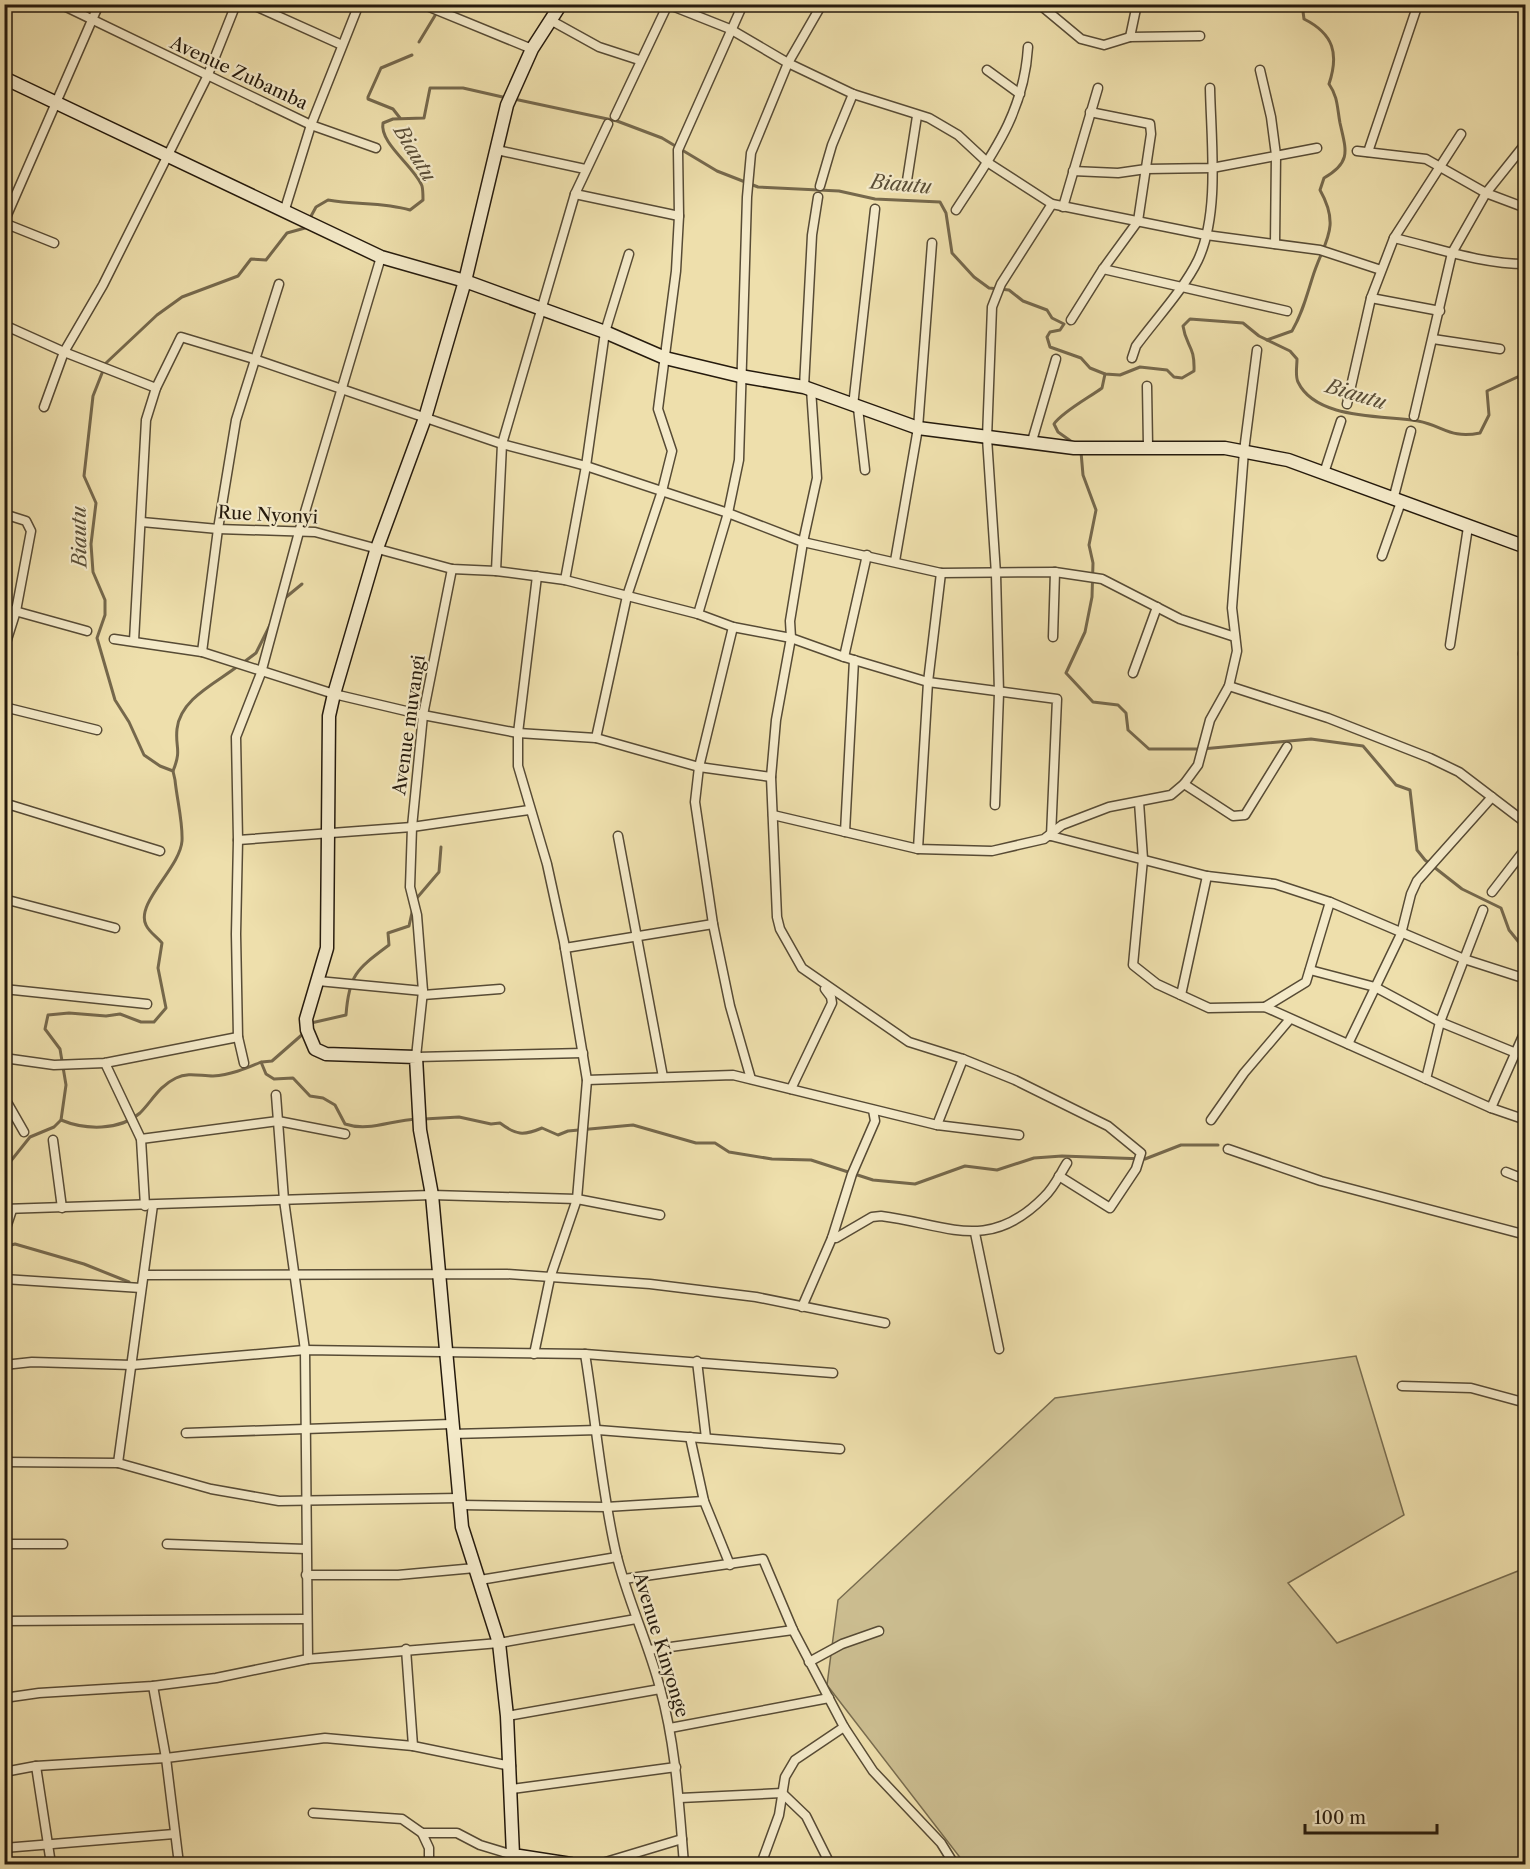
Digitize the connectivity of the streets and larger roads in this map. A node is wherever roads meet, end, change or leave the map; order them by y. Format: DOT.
graph roads {
  1 [pos="60,4"];
  2 [pos="99,4"];
  3 [pos="236,4"];
  4 [pos="251,4"];
  5 [pos="359,4"];
  6 [pos="422,4"];
  7 [pos="561,4"];
  8 [pos="743,4"];
  9 [pos="822,4"];
  10 [pos="1137,4"];
  11 [pos="1418,4"];
  12 [pos="668,5"];
  13 [pos="1044,6"];
  14 [pos="92,21"];
  15 [pos="552,21"];
  16 [pos="730,29"];
  17 [pos="1200,36"];
  18 [pos="1130,37"];
  19 [pos="342,45"];
  20 [pos="1028,47"];
  21 [pos="532,50"];
  22 [pos="639,60"];
  23 [pos="788,63"];
  24 [pos="987,70"];
  25 [pos="1260,70"];
  26 [pos="207,77"];
  27 [pos="4,78"];
  28 [pos="1098,88"];
  29 [pos="1210,88"];
  30 [pos="853,94"];
  31 [pos="1020,94"];
  32 [pos="55,102"];
  33 [pos="1090,112"];
  34 [pos="615,116"];
  35 [pos="917,116"];
  36 [pos="608,124"];
  37 [pos="311,125"];
  38 [pos="1461,134"];
  39 [pos="1526,143"];
  40 [pos="376,148"];
  41 [pos="1317,148"];
  42 [pos="496,150"];
  43 [pos="1357,151"];
  44 [pos="1368,152"];
  45 [pos="1276,154"];
  46 [pos="168,156"];
  47 [pos="987,162"];
  48 [pos="1442,166"];
  49 [pos="1212,168"];
  50 [pos="585,169"];
  51 [pos="1146,170"];
  52 [pos="1073,171"];
  53 [pos="820,186"];
  54 [pos="906,187"];
  55 [pos="1486,193"];
  56 [pos="575,194"];
  57 [pos="818,197"];
  58 [pos="1052,204"];
  59 [pos="1063,207"];
  60 [pos="1526,208"];
  61 [pos="285,209"];
  62 [pos="875,209"];
  63 [pos="956,210"];
  64 [pos="679,216"];
  65 [pos="1138,221"];
  66 [pos="4,222"];
  67 [pos="1206,235"];
  68 [pos="1394,238"];
  69 [pos="54,243"];
  70 [pos="932,243"];
  71 [pos="1275,244"];
  72 [pos="1452,253"];
  73 [pos="629,254"];
  74 [pos="381,257"];
  75 [pos="1526,264"];
  76 [pos="1103,269"];
  77 [pos="1381,270"];
  78 [pos="465,281"];
  79 [pos="279,284"];
  80 [pos="1178,288"];
  81 [pos="1371,298"];
  82 [pos="543,309"];
  83 [pos="1440,311"];
  84 [pos="1287,312"];
  85 [pos="1071,320"];
  86 [pos="4,325"];
  87 [pos="605,332"];
  88 [pos="1433,339"];
  89 [pos="1500,349"];
  90 [pos="1257,350"];
  91 [pos="64,352"];
  92 [pos="665,358"];
  93 [pos="1132,358"];
  94 [pos="254,359"];
  95 [pos="1056,359"];
  96 [pos="740,376"];
  97 [pos="1147,386"];
  98 [pos="156,388"];
  99 [pos="342,388"];
  100 [pos="807,388"];
  101 [pos="1347,404"];
  102 [pos="44,407"];
  103 [pos="856,407"];
  104 [pos="1414,416"];
  105 [pos="425,418"];
  106 [pos="1341,421"];
  107 [pos="918,428"];
  108 [pos="1411,431"];
  109 [pos="987,438"];
  110 [pos="1032,441"];
  111 [pos="502,444"];
  112 [pos="1148,446"];
  113 [pos="1244,451"];
  114 [pos="586,466"];
  115 [pos="865,470"];
  116 [pos="1324,473"];
  117 [pos="662,491"];
  118 [pos="1397,501"];
  119 [pos="728,513"];
  120 [pos="4,514"];
  121 [pos="142,522"];
  122 [pos="1468,527"];
  123 [pos="218,529"];
  124 [pos="299,532"];
  125 [pos="802,542"];
  126 [pos="1526,548"];
  127 [pos="376,550"];
  128 [pos="867,555"];
  129 [pos="1382,556"];
  130 [pos="895,561"];
  131 [pos="452,569"];
  132 [pos="496,571"];
  133 [pos="1055,572"];
  134 [pos="942,573"];
  135 [pos="996,574"];
  136 [pos="537,576"];
  137 [pos="565,580"];
  138 [pos="627,596"];
  139 [pos="1157,607"];
  140 [pos="4,608"];
  141 [pos="16,611"];
  142 [pos="698,614"];
  143 [pos="733,627"];
  144 [pos="87,631"];
  145 [pos="1526,636"];
  146 [pos="1053,637"];
  147 [pos="1235,637"];
  148 [pos="791,638"];
  149 [pos="114,639"];
  150 [pos="134,641"];
  151 [pos="1450,645"];
  152 [pos="4,649"];
  153 [pos="202,652"];
  154 [pos="1523,654"];
  155 [pos="844,657"];
  156 [pos="854,660"];
  157 [pos="261,673"];
  158 [pos="1133,673"];
  159 [pos="928,682"];
  160 [pos="1229,686"];
  161 [pos="999,693"];
  162 [pos="334,694"];
  163 [pos="4,706"];
  164 [pos="423,715"];
  165 [pos="97,730"];
  166 [pos="518,733"];
  167 [pos="596,738"];
  168 [pos="1287,747"];
  169 [pos="699,767"];
  170 [pos="771,777"];
  171 [pos="1184,784"];
  172 [pos="1492,797"];
  173 [pos="1139,802"];
  174 [pos="4,803"];
  175 [pos="995,805"];
  176 [pos="529,810"];
  177 [pos="772,815"];
  178 [pos="1526,823"];
  179 [pos="412,827"];
  180 [pos="327,832"];
  181 [pos="845,832"];
  182 [pos="618,836"];
  183 [pos="1051,836"];
  184 [pos="238,840"];
  185 [pos="1526,848"];
  186 [pos="918,849"];
  187 [pos="160,850"];
  188 [pos="1143,859"];
  189 [pos="1207,876"];
  190 [pos="1492,891"];
  191 [pos="4,899"];
  192 [pos="1330,902"];
  193 [pos="1483,910"];
  194 [pos="713,924"];
  195 [pos="115,928"];
  196 [pos="1401,934"];
  197 [pos="637,938"];
  198 [pos="565,948"];
  199 [pos="1464,959"];
  200 [pos="1310,970"];
  201 [pos="1526,980"];
  202 [pos="318,981"];
  203 [pos="819,981"];
  204 [pos="1375,987"];
  205 [pos="500,988"];
  206 [pos="4,989"];
  207 [pos="423,993"];
  208 [pos="1182,995"];
  209 [pos="147,1004"];
  210 [pos="1265,1007"];
  211 [pos="1290,1018"];
  212 [pos="1440,1022"];
  213 [pos="1526,1029"];
  214 [pos="238,1036"];
  215 [pos="1348,1044"];
  216 [pos="583,1053"];
  217 [pos="1516,1053"];
  218 [pos="416,1056"];
  219 [pos="4,1058"];
  220 [pos="963,1059"];
  221 [pos="105,1063"];
  222 [pos="244,1063"];
  223 [pos="663,1077"];
  224 [pos="751,1079"];
  225 [pos="1426,1079"];
  226 [pos="587,1080"];
  227 [pos="791,1089"];
  228 [pos="276,1095"];
  229 [pos="4,1097"];
  230 [pos="1491,1108"];
  231 [pos="873,1110"];
  232 [pos="1211,1120"];
  233 [pos="1526,1120"];
  234 [pos="278,1121"];
  235 [pos="937,1125"];
  236 [pos="24,1132"];
  237 [pos="345,1134"];
  238 [pos="1019,1135"];
  239 [pos="141,1139"];
  240 [pos="53,1140"];
  241 [pos="1228,1149"];
  242 [pos="1068,1163"];
  243 [pos="1506,1172"];
  244 [pos="1059,1176"];
  245 [pos="1526,1180"];
  246 [pos="432,1195"];
  247 [pos="577,1199"];
  248 [pos="284,1200"];
  249 [pos="149,1206"];
  250 [pos="62,1208"];
  251 [pos="8,1209"];
  252 [pos="660,1215"];
  253 [pos="975,1233"];
  254 [pos="4,1234"];
  255 [pos="1526,1235"];
  256 [pos="832,1238"];
  257 [pos="296,1273"];
  258 [pos="440,1273"];
  259 [pos="144,1275"];
  260 [pos="550,1278"];
  261 [pos="4,1279"];
  262 [pos="141,1288"];
  263 [pos="802,1307"];
  264 [pos="885,1323"];
  265 [pos="999,1348"];
  266 [pos="305,1350"];
  267 [pos="447,1351"];
  268 [pos="534,1354"];
  269 [pos="585,1354"];
  270 [pos="697,1360"];
  271 [pos="4,1365"];
  272 [pos="132,1365"];
  273 [pos="833,1372"];
  274 [pos="1402,1386"];
  275 [pos="1526,1403"];
  276 [pos="307,1429"];
  277 [pos="452,1429"];
  278 [pos="597,1430"];
  279 [pos="186,1433"];
  280 [pos="690,1437"];
  281 [pos="706,1438"];
  282 [pos="840,1449"];
  283 [pos="4,1462"];
  284 [pos="118,1462"];
  285 [pos="704,1501"];
  286 [pos="307,1502"];
  287 [pos="460,1502"];
  288 [pos="606,1507"];
  289 [pos="4,1544"];
  290 [pos="63,1544"];
  291 [pos="167,1544"];
  292 [pos="306,1549"];
  293 [pos="617,1557"];
  294 [pos="730,1565"];
  295 [pos="478,1574"];
  296 [pos="306,1575"];
  297 [pos="624,1580"];
  298 [pos="306,1619"];
  299 [pos="636,1619"];
  300 [pos="4,1621"];
  301 [pos="793,1630"];
  302 [pos="879,1630"];
  303 [pos="499,1642"];
  304 [pos="406,1649"];
  305 [pos="649,1650"];
  306 [pos="308,1659"];
  307 [pos="809,1662"];
  308 [pos="153,1686"];
  309 [pos="660,1689"];
  310 [pos="4,1698"];
  311 [pos="829,1698"];
  312 [pos="507,1716"];
  313 [pos="844,1727"];
  314 [pos="669,1728"];
  315 [pos="413,1746"];
  316 [pos="166,1758"];
  317 [pos="36,1766"];
  318 [pos="510,1766"];
  319 [pos="676,1767"];
  320 [pos="4,1772"];
  321 [pos="512,1789"];
  322 [pos="782,1793"];
  323 [pos="680,1798"];
  324 [pos="313,1813"];
  325 [pos="422,1833"];
  326 [pos="174,1834"];
  327 [pos="682,1839"];
  328 [pos="50,1844"];
  329 [pos="4,1848"];
  330 [pos="513,1856"];
  331 [pos="51,1864"];
  332 [pos="178,1864"];
  333 [pos="429,1864"];
  334 [pos="571,1864"];
  335 [pos="599,1864"];
  336 [pos="684,1864"];
  337 [pos="761,1864"];
  338 [pos="830,1864"];
  339 [pos="954,1864"];
  1 -- 14 [label="street, Avenue Zubamba"];
  2 -- 14 [label="street"];
  3 -- 26 [label="street"];
  4 -- 19 [label="street"];
  5 -- 19 [label="street"];
  6 -- 21 [label="street"];
  7 -- 15 [label="street"];
  8 -- 16 [label="street"];
  9 -- 23 [label="street"];
  10 -- 18 [label="street"];
  11 -- 44 [label="street"];
  12 -- 16 [label="street"];
  12 -- 22 [label="street"];
  13 -- 18 [label="street"];
  14 -- 26 [label="street, Avenue Zubamba"];
  14 -- 32 [label="street"];
  15 -- 21 [label="street"];
  15 -- 22 [label="street"];
  16 -- 23 [label="street"];
  16 -- 64 [label="street"];
  17 -- 18 [label="street"];
  19 -- 37 [label="street"];
  20 -- 31 [label="street"];
  21 -- 42 [label="street"];
  22 -- 34 [label="street"];
  23 -- 30 [label="street"];
  23 -- 96 [label="street"];
  24 -- 31 [label="street"];
  25 -- 45 [label="street"];
  26 -- 37 [label="street, Avenue Zubamba"];
  26 -- 46 [label="street"];
  27 -- 32 [label="street"];
  28 -- 33 [label="street"];
  29 -- 49 [label="street"];
  30 -- 35 [label="street"];
  30 -- 53 [label="street"];
  31 -- 47 [label="street"];
  32 -- 46 [label="street"];
  32 -- 66 [label="street"];
  33 -- 51 [label="street"];
  33 -- 52 [label="street"];
  35 -- 47 [label="street"];
  35 -- 54 [label="street"];
  36 -- 50 [label="street"];
  37 -- 40 [label="street, Avenue Zubamba"];
  37 -- 61 [label="street"];
  38 -- 48 [label="street"];
  39 -- 55 [label="street"];
  41 -- 45 [label="street"];
  42 -- 50 [label="street"];
  42 -- 78 [label="street"];
  43 -- 44 [label="street"];
  44 -- 48 [label="street"];
  45 -- 49 [label="street"];
  45 -- 71 [label="street"];
  46 -- 61 [label="street"];
  46 -- 91 [label="street"];
  47 -- 58 [label="street"];
  47 -- 63 [label="street"];
  48 -- 55 [label="street"];
  48 -- 68 [label="street"];
  49 -- 51 [label="street"];
  49 -- 67 [label="street"];
  50 -- 56 [label="street"];
  51 -- 52 [label="street"];
  51 -- 65 [label="street"];
  52 -- 59 [label="street"];
  55 -- 60 [label="street"];
  55 -- 72 [label="street"];
  56 -- 64 [label="street"];
  56 -- 82 [label="street"];
  57 -- 100 [label="street"];
  58 -- 59 [label="street"];
  58 -- 109 [label="street"];
  59 -- 65 [label="street"];
  61 -- 74 [label="street"];
  62 -- 103 [label="street"];
  64 -- 92 [label="street"];
  65 -- 67 [label="street"];
  65 -- 76 [label="street"];
  66 -- 69 [label="street"];
  67 -- 71 [label="street"];
  67 -- 80 [label="street"];
  68 -- 72 [label="street"];
  68 -- 77 [label="street"];
  70 -- 107 [label="street"];
  71 -- 77 [label="street"];
  72 -- 75 [label="street"];
  72 -- 83 [label="street"];
  73 -- 87 [label="street"];
  74 -- 78 [label="street"];
  74 -- 99 [label="street"];
  76 -- 80 [label="street"];
  76 -- 85 [label="street"];
  77 -- 81 [label="street"];
  78 -- 82 [label="street"];
  78 -- 105 [label="street"];
  79 -- 94 [label="street"];
  80 -- 84 [label="street"];
  80 -- 93 [label="street"];
  81 -- 83 [label="street"];
  81 -- 101 [label="street"];
  82 -- 87 [label="street"];
  82 -- 111 [label="street"];
  83 -- 88 [label="street"];
  86 -- 91 [label="street"];
  87 -- 92 [label="street"];
  87 -- 114 [label="street"];
  88 -- 89 [label="street"];
  88 -- 104 [label="street"];
  90 -- 113 [label="street"];
  91 -- 98 [label="street"];
  91 -- 102 [label="street"];
  92 -- 96 [label="street"];
  92 -- 117 [label="street"];
  94 -- 98 [label="street"];
  94 -- 99 [label="street"];
  94 -- 123 [label="street"];
  95 -- 110 [label="street"];
  96 -- 100 [label="street"];
  96 -- 119 [label="street"];
  97 -- 112 [label="street"];
  98 -- 121 [label="street"];
  99 -- 105 [label="street"];
  99 -- 124 [label="street"];
  100 -- 103 [label="street"];
  100 -- 125 [label="street"];
  103 -- 107 [label="street"];
  103 -- 115 [label="street"];
  105 -- 111 [label="street"];
  105 -- 127 [label="street"];
  106 -- 116 [label="street"];
  107 -- 109 [label="street"];
  107 -- 130 [label="street"];
  108 -- 118 [label="street"];
  109 -- 110 [label="street"];
  109 -- 135 [label="street"];
  110 -- 112 [label="street"];
  111 -- 114 [label="street"];
  111 -- 132 [label="street"];
  112 -- 113 [label="street"];
  113 -- 116 [label="street"];
  113 -- 147 [label="street"];
  114 -- 117 [label="street"];
  114 -- 137 [label="street"];
  116 -- 118 [label="street"];
  117 -- 119 [label="street"];
  117 -- 138 [label="street"];
  118 -- 122 [label="street"];
  118 -- 129 [label="street"];
  119 -- 125 [label="street"];
  119 -- 142 [label="street"];
  120 -- 141 [label="street"];
  121 -- 123 [label="street, Rue Nyonyi"];
  121 -- 150 [label="street"];
  122 -- 126 [label="street"];
  122 -- 151 [label="street"];
  123 -- 124 [label="street, Rue Nyonyi"];
  123 -- 153 [label="street"];
  124 -- 127 [label="street, Rue Nyonyi"];
  124 -- 157 [label="street"];
  125 -- 128 [label="street"];
  125 -- 148 [label="street"];
  127 -- 131 [label="street, Rue Nyonyi"];
  127 -- 162 [label="street"];
  128 -- 130 [label="street"];
  128 -- 155 [label="street"];
  130 -- 134 [label="street"];
  131 -- 132 [label="street, Rue Nyonyi"];
  131 -- 164 [label="street, Avenue muvangi"];
  132 -- 136 [label="street, Rue Nyonyi"];
  133 -- 135 [label="street"];
  133 -- 139 [label="street"];
  133 -- 146 [label="street"];
  134 -- 135 [label="street"];
  134 -- 159 [label="street"];
  135 -- 161 [label="street"];
  136 -- 137 [label="street, Rue Nyonyi"];
  136 -- 166 [label="street"];
  137 -- 138 [label="street, Rue Nyonyi"];
  138 -- 142 [label="street, Rue Nyonyi"];
  138 -- 167 [label="street"];
  139 -- 147 [label="street"];
  139 -- 158 [label="street"];
  140 -- 141 [label="street"];
  141 -- 144 [label="street"];
  141 -- 152 [label="street"];
  142 -- 143 [label="street, Rue Nyonyi"];
  143 -- 148 [label="street, Rue Nyonyi"];
  143 -- 169 [label="street"];
  145 -- 154 [label="street"];
  147 -- 160 [label="street"];
  148 -- 155 [label="street, Rue Nyonyi"];
  148 -- 170 [label="street"];
  149 -- 150 [label="street"];
  150 -- 153 [label="street"];
  153 -- 157 [label="street"];
  155 -- 156 [label="street, Rue Nyonyi"];
  156 -- 159 [label="street, Rue Nyonyi"];
  156 -- 181 [label="street"];
  157 -- 162 [label="street"];
  157 -- 184 [label="street"];
  159 -- 161 [label="street, Rue Nyonyi"];
  159 -- 186 [label="street"];
  160 -- 171 [label="street"];
  160 -- 172 [label="street"];
  161 -- 175 [label="street"];
  161 -- 183 [label="street, Rue Nyonyi"];
  162 -- 164 [label="street"];
  162 -- 180 [label="street"];
  163 -- 165 [label="street"];
  164 -- 166 [label="street"];
  164 -- 179 [label="street, Avenue muvangi"];
  166 -- 167 [label="street"];
  166 -- 176 [label="street"];
  167 -- 169 [label="street"];
  168 -- 171 [label="street"];
  169 -- 170 [label="street"];
  169 -- 194 [label="street"];
  170 -- 177 [label="street"];
  171 -- 173 [label="street"];
  172 -- 178 [label="street"];
  172 -- 196 [label="street"];
  173 -- 183 [label="street"];
  173 -- 188 [label="street"];
  174 -- 187 [label="street"];
  176 -- 179 [label="street"];
  176 -- 198 [label="street"];
  177 -- 181 [label="street"];
  177 -- 203 [label="street"];
  179 -- 180 [label="street"];
  179 -- 207 [label="street, Avenue muvangi"];
  180 -- 184 [label="street"];
  180 -- 202 [label="street"];
  181 -- 186 [label="street"];
  182 -- 197 [label="street"];
  183 -- 186 [label="street"];
  183 -- 188 [label="street"];
  184 -- 214 [label="street"];
  185 -- 190 [label="street"];
  188 -- 189 [label="street"];
  188 -- 208 [label="street"];
  189 -- 192 [label="street"];
  189 -- 208 [label="street"];
  191 -- 195 [label="street"];
  192 -- 196 [label="street"];
  192 -- 200 [label="street"];
  193 -- 199 [label="street"];
  194 -- 197 [label="street"];
  194 -- 224 [label="street"];
  196 -- 199 [label="street"];
  196 -- 204 [label="street"];
  197 -- 198 [label="street"];
  197 -- 223 [label="street"];
  198 -- 216 [label="street"];
  199 -- 201 [label="street"];
  199 -- 212 [label="street"];
  200 -- 204 [label="street"];
  200 -- 210 [label="street"];
  202 -- 207 [label="street"];
  202 -- 218 [label="street"];
  203 -- 220 [label="street"];
  203 -- 227 [label="street"];
  204 -- 212 [label="street"];
  204 -- 215 [label="street"];
  205 -- 207 [label="street"];
  206 -- 209 [label="street"];
  207 -- 218 [label="street, Avenue muvangi"];
  208 -- 210 [label="street"];
  210 -- 211 [label="street"];
  211 -- 215 [label="street"];
  211 -- 232 [label="street"];
  212 -- 217 [label="street"];
  212 -- 225 [label="street"];
  213 -- 217 [label="street"];
  214 -- 221 [label="street"];
  214 -- 222 [label="street"];
  215 -- 225 [label="street"];
  216 -- 218 [label="street"];
  216 -- 226 [label="street"];
  217 -- 230 [label="street"];
  218 -- 246 [label="street"];
  219 -- 221 [label="street"];
  220 -- 235 [label="street"];
  220 -- 244 [label="street"];
  221 -- 239 [label="street"];
  223 -- 224 [label="street"];
  223 -- 226 [label="street"];
  224 -- 227 [label="street"];
  225 -- 230 [label="street"];
  226 -- 247 [label="street"];
  227 -- 231 [label="street"];
  228 -- 234 [label="street"];
  229 -- 236 [label="street"];
  230 -- 233 [label="street"];
  231 -- 235 [label="street"];
  231 -- 256 [label="street"];
  234 -- 237 [label="street"];
  234 -- 239 [label="street"];
  234 -- 248 [label="street"];
  235 -- 238 [label="street"];
  239 -- 249 [label="street"];
  240 -- 250 [label="street"];
  241 -- 255 [label="street"];
  242 -- 244 [label="street"];
  243 -- 245 [label="street"];
  244 -- 253 [label="street"];
  246 -- 247 [label="street"];
  246 -- 248 [label="street"];
  246 -- 258 [label="street"];
  247 -- 252 [label="street"];
  247 -- 260 [label="street"];
  248 -- 249 [label="street"];
  248 -- 257 [label="street"];
  249 -- 250 [label="street"];
  249 -- 259 [label="street"];
  250 -- 251 [label="street"];
  251 -- 254 [label="street"];
  253 -- 256 [label="street"];
  253 -- 265 [label="street"];
  256 -- 263 [label="street"];
  257 -- 258 [label="street"];
  257 -- 259 [label="street"];
  257 -- 266 [label="street"];
  258 -- 260 [label="street"];
  258 -- 267 [label="street"];
  259 -- 262 [label="street"];
  260 -- 263 [label="street"];
  260 -- 268 [label="street"];
  261 -- 262 [label="street"];
  262 -- 272 [label="street"];
  263 -- 264 [label="street"];
  266 -- 267 [label="street"];
  266 -- 272 [label="street"];
  266 -- 276 [label="street"];
  267 -- 268 [label="street"];
  267 -- 277 [label="street"];
  268 -- 269 [label="street"];
  269 -- 270 [label="street"];
  269 -- 278 [label="street, Avenue Kinyonge"];
  270 -- 273 [label="street"];
  270 -- 281 [label="street"];
  271 -- 272 [label="street"];
  272 -- 284 [label="street"];
  274 -- 275 [label="street"];
  276 -- 277 [label="street"];
  276 -- 279 [label="street"];
  276 -- 286 [label="street"];
  277 -- 278 [label="street"];
  277 -- 287 [label="street"];
  278 -- 280 [label="street"];
  278 -- 288 [label="street, Avenue Kinyonge"];
  280 -- 281 [label="street"];
  280 -- 285 [label="street"];
  281 -- 282 [label="street"];
  283 -- 284 [label="street"];
  284 -- 286 [label="street"];
  285 -- 288 [label="street"];
  285 -- 294 [label="street"];
  286 -- 287 [label="street"];
  286 -- 292 [label="street"];
  287 -- 288 [label="street"];
  287 -- 295 [label="street"];
  288 -- 293 [label="street, Avenue Kinyonge"];
  289 -- 290 [label="street"];
  291 -- 292 [label="street"];
  292 -- 296 [label="street"];
  293 -- 295 [label="street"];
  293 -- 297 [label="street, Avenue Kinyonge"];
  294 -- 297 [label="street"];
  294 -- 301 [label="street"];
  295 -- 296 [label="street"];
  295 -- 303 [label="street"];
  296 -- 298 [label="street"];
  297 -- 299 [label="street, Avenue Kinyonge"];
  298 -- 300 [label="street"];
  298 -- 306 [label="street"];
  299 -- 303 [label="street"];
  299 -- 305 [label="street, Avenue Kinyonge"];
  301 -- 305 [label="street"];
  301 -- 307 [label="street"];
  302 -- 307 [label="street"];
  303 -- 304 [label="street"];
  303 -- 312 [label="street"];
  304 -- 306 [label="street"];
  304 -- 315 [label="street"];
  305 -- 309 [label="street, Avenue Kinyonge"];
  306 -- 308 [label="street"];
  307 -- 311 [label="street"];
  308 -- 310 [label="street"];
  308 -- 316 [label="street"];
  309 -- 312 [label="street"];
  309 -- 314 [label="street, Avenue Kinyonge"];
  311 -- 313 [label="street"];
  311 -- 314 [label="street"];
  312 -- 318 [label="street"];
  313 -- 322 [label="street"];
  313 -- 339 [label="street"];
  314 -- 319 [label="street, Avenue Kinyonge"];
  315 -- 316 [label="street"];
  315 -- 318 [label="street"];
  316 -- 317 [label="street"];
  316 -- 326 [label="street"];
  317 -- 320 [label="street"];
  317 -- 328 [label="street"];
  318 -- 321 [label="street"];
  319 -- 321 [label="street"];
  319 -- 323 [label="street, Avenue Kinyonge"];
  321 -- 330 [label="street"];
  322 -- 323 [label="street"];
  322 -- 337 [label="street"];
  322 -- 338 [label="street"];
  323 -- 327 [label="street, Avenue Kinyonge"];
  324 -- 325 [label="street"];
  325 -- 330 [label="street"];
  325 -- 333 [label="street"];
  326 -- 328 [label="street"];
  326 -- 332 [label="street"];
  327 -- 335 [label="street"];
  327 -- 336 [label="street, Avenue Kinyonge"];
  328 -- 329 [label="street"];
  328 -- 331 [label="street"];
  330 -- 334 [label="street"];
}
